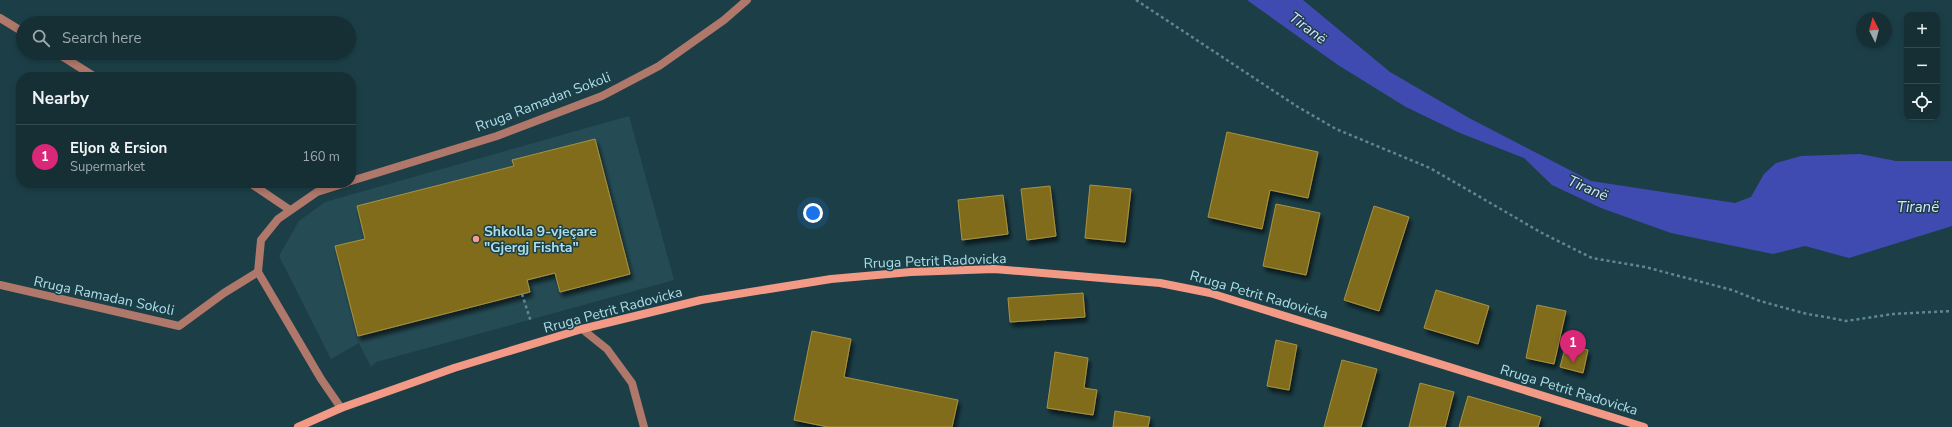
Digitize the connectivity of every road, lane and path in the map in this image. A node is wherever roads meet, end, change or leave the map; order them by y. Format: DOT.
graph roads {
  1 [pos="747,0"];
  2 [pos="1136,0"];
  3 [pos="0,18"];
  4 [pos="16,28"];
  5 [pos="68,60"];
  6 [pos="87,72"];
  7 [pos="356,179"];
  8 [pos="257,188"];
  9 [pos="330,188"];
  10 [pos="290,210"];
  11 [pos="258,272"];
  12 [pos="0,286"];
  13 [pos="522,294"];
  14 [pos="1952,311"];
  15 [pos="530,319"];
  16 [pos="582,329"];
  17 [pos="341,408"];
  18 [pos="298,427"];
  19 [pos="644,427"];
  20 [pos="1644,427"];
  1 -- 7 [label="street, Rruga Ramadan Sokoli"];
  2 -- 14 [label="path"];
  3 -- 4 [label="street"];
  5 -- 6 [label="street"];
  8 -- 10 [label="street"];
  9 -- 10 [label="street"];
  10 -- 11 [label="street"];
  11 -- 12 [label="street, Rruga Ramadan Sokoli"];
  11 -- 17 [label="street"];
  13 -- 15 [label="path"];
  16 -- 17 [label="main road, Rruga Petrit Radovicka"];
  16 -- 19 [label="street"];
  16 -- 20 [label="main road, Rruga Petrit Radovicka"];
  17 -- 18 [label="main road, Rruga Petrit Radovicka"];
}
